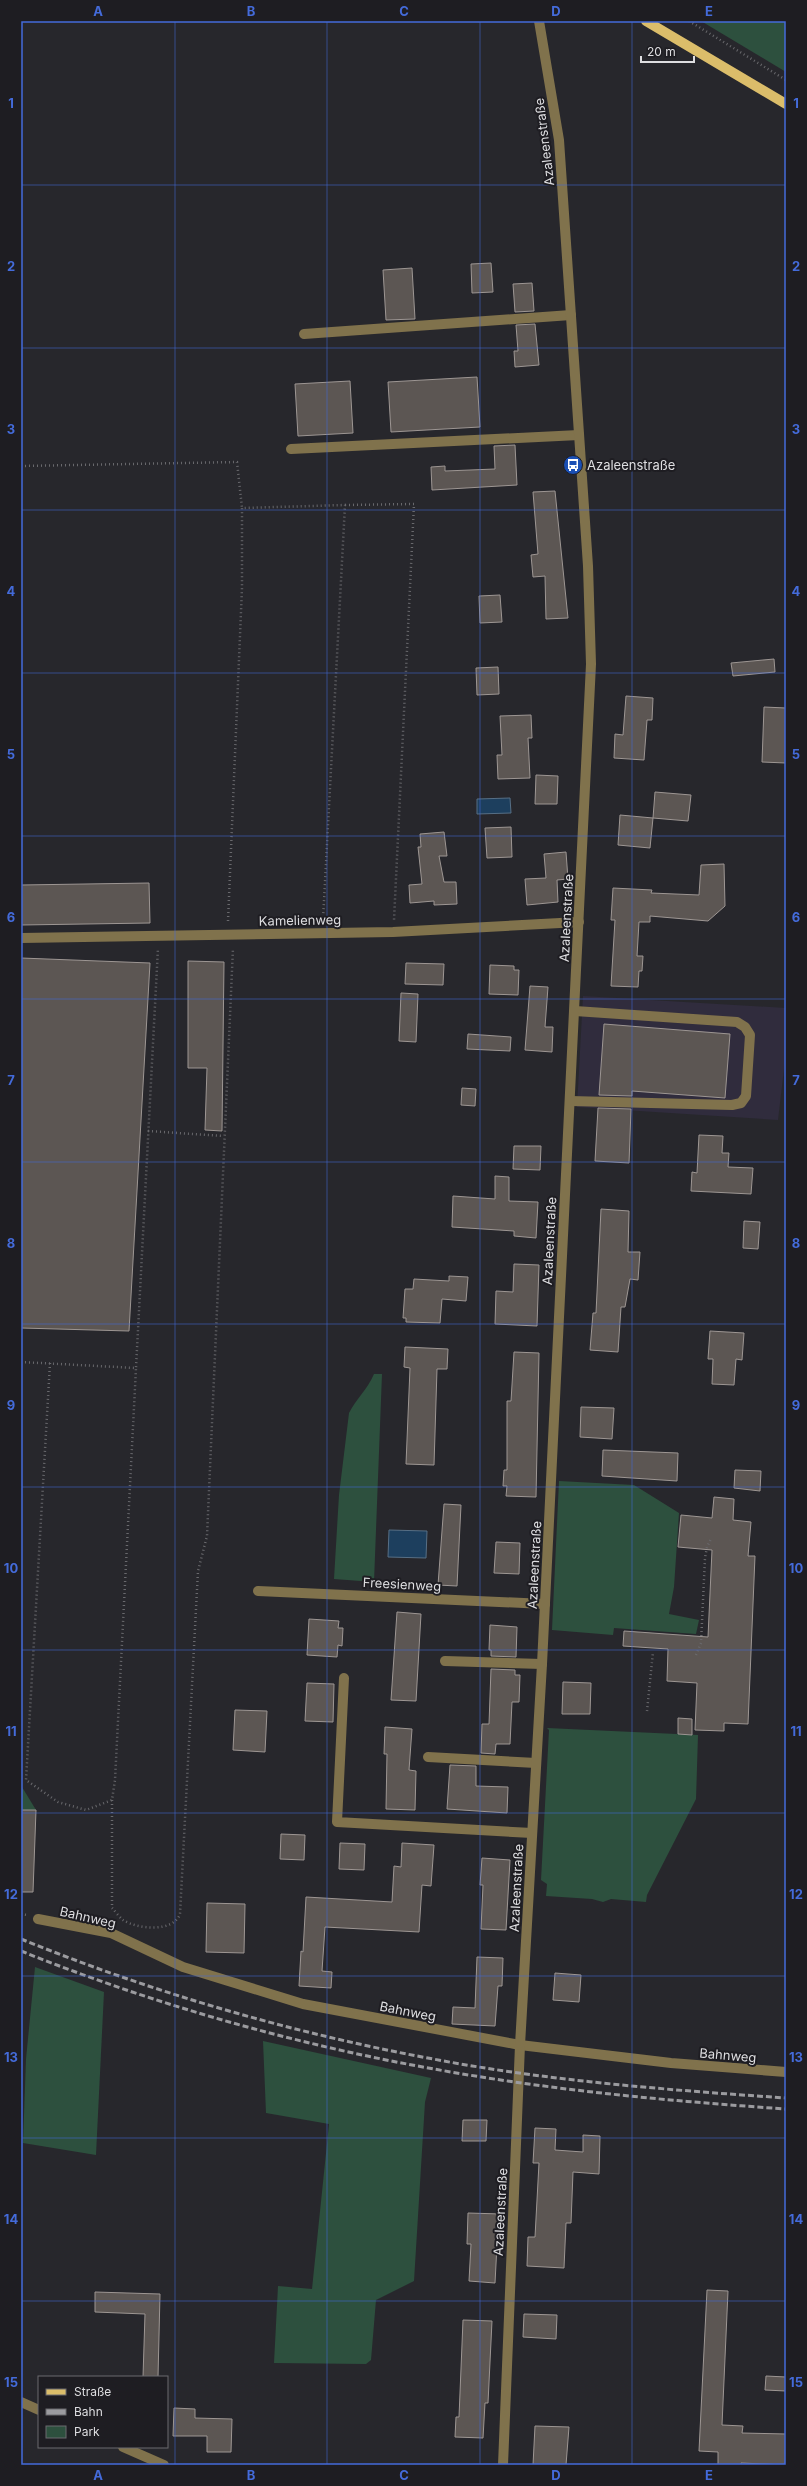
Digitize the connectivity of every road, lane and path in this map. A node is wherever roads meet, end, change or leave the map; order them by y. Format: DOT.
graph roads {
  1 [pos="540,21"];
  2 [pos="646,21"];
  3 [pos="689,21"];
  4 [pos="786,80"];
  5 [pos="786,104"];
  6 [pos="571,315"];
  7 [pos="304,334"];
  8 [pos="579,435"];
  9 [pos="291,449"];
  10 [pos="21,466"];
  11 [pos="345,505"];
  12 [pos="242,508"];
  13 [pos="579,922"];
  14 [pos="393,932"];
  15 [pos="323,933"];
  16 [pos="231,934"];
  17 [pos="158,936"];
  18 [pos="21,938"];
  19 [pos="575,1011"];
  20 [pos="570,1101"];
  21 [pos="148,1131"];
  22 [pos="224,1136"];
  23 [pos="21,1362"];
  24 [pos="50,1363"];
  25 [pos="136,1368"];
  26 [pos="711,1540"];
  27 [pos="258,1591"];
  28 [pos="545,1604"];
  29 [pos="652,1652"];
  30 [pos="696,1655"];
  31 [pos="445,1661"];
  32 [pos="542,1664"];
  33 [pos="344,1678"];
  34 [pos="647,1711"];
  35 [pos="428,1757"];
  36 [pos="536,1763"];
  37 [pos="21,1780"];
  38 [pos="26,1780"];
  39 [pos="112,1800"];
  40 [pos="532,1833"];
  41 [pos="38,1919"];
  42 [pos="520,2045"];
  43 [pos="786,2072"];
  44 [pos="21,2402"];
  45 [pos="38,2410"];
  46 [pos="125,2448"];
  47 [pos="164,2465"];
  48 [pos="503,2465"];
  1 -- 6 [label="street, Azaleenstraße"];
  2 -- 5 [label="main road"];
  3 -- 4 [label="path"];
  6 -- 7 [label="street"];
  6 -- 8 [label="street, Azaleenstraße"];
  8 -- 9 [label="street"];
  8 -- 13 [label="street, Azaleenstraße"];
  10 -- 12 [label="path"];
  11 -- 12 [label="path"];
  11 -- 14 [label="path"];
  11 -- 15 [label="path"];
  12 -- 16 [label="path"];
  13 -- 14 [label="street, Kamelienweg"];
  13 -- 19 [label="street, Azaleenstraße"];
  14 -- 15 [label="street, Kamelienweg"];
  15 -- 16 [label="street, Kamelienweg"];
  16 -- 17 [label="street, Kamelienweg"];
  16 -- 22 [label="path"];
  17 -- 18 [label="street, Kamelienweg"];
  17 -- 21 [label="path"];
  19 -- 20 [label="street, Azaleenstraße"];
  19 -- 20 [label="street"];
  20 -- 28 [label="street, Azaleenstraße"];
  21 -- 22 [label="path"];
  21 -- 25 [label="path"];
  22 -- 39 [label="path"];
  23 -- 24 [label="path"];
  24 -- 25 [label="path"];
  24 -- 38 [label="path"];
  25 -- 39 [label="path"];
  26 -- 30 [label="path"];
  27 -- 28 [label="street, Freesienweg"];
  28 -- 32 [label="street, Azaleenstraße"];
  29 -- 34 [label="path"];
  31 -- 32 [label="street"];
  32 -- 36 [label="street, Azaleenstraße"];
  33 -- 40 [label="street"];
  35 -- 36 [label="street"];
  36 -- 40 [label="street, Azaleenstraße"];
  37 -- 38 [label="path"];
  38 -- 39 [label="path"];
  40 -- 42 [label="street, Azaleenstraße"];
  41 -- 42 [label="street, Bahnweg"];
  42 -- 43 [label="street, Bahnweg"];
  42 -- 48 [label="street, Azaleenstraße"];
  44 -- 45 [label="street"];
  46 -- 47 [label="street"];
}
